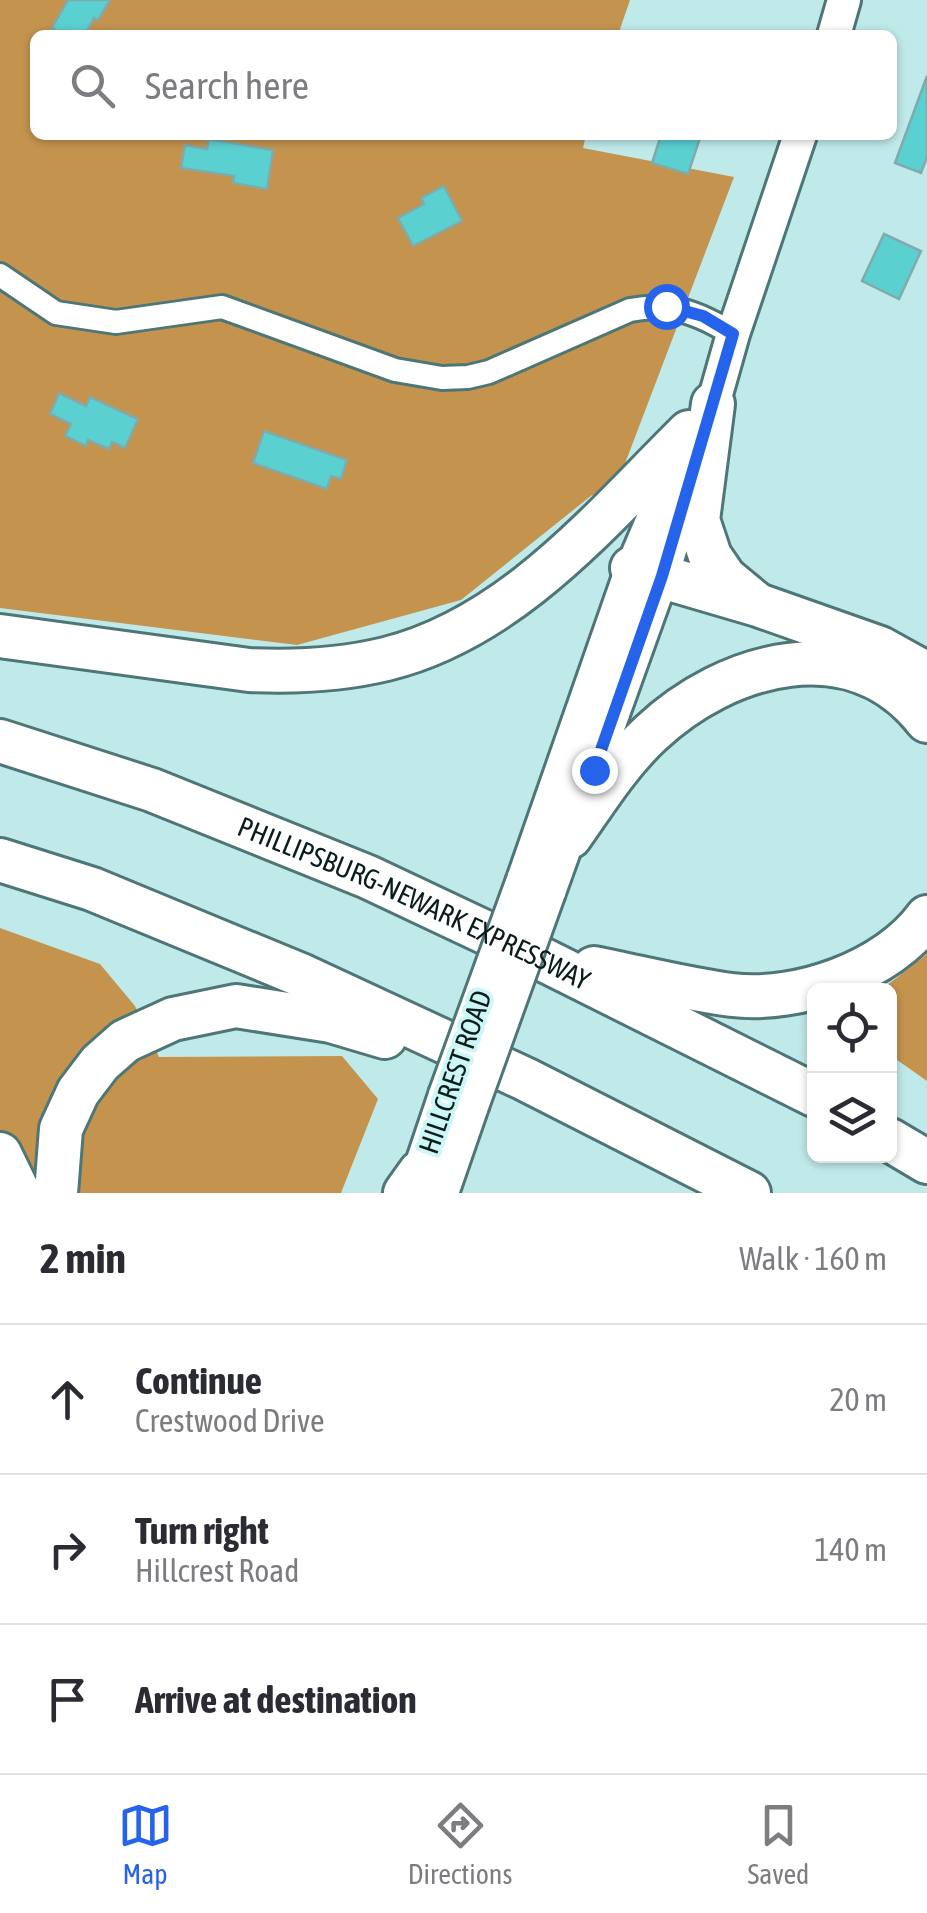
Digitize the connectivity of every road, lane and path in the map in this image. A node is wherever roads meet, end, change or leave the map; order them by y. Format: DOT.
graph roads {
  1 [pos="844,0"];
  2 [pos="835,30"];
  3 [pos="798,140"];
  4 [pos="0,275"];
  5 [pos="733,334"];
  6 [pos="701,418"];
  7 [pos="648,572"];
  8 [pos="758,605"];
  9 [pos="0,636"];
  10 [pos="927,674"];
  11 [pos="927,721"];
  12 [pos="0,741"];
  13 [pos="570,837"];
  14 [pos="0,860"];
  15 [pos="536,886"];
  16 [pos="927,917"];
  17 [pos="542,958"];
  18 [pos="524,1079"];
  19 [pos="807,1092"];
  20 [pos="897,1144"];
  21 [pos="0,1154"];
  22 [pos="927,1162"];
  23 [pos="420,1188"];
  24 [pos="18,1193"];
  25 [pos="56,1193"];
  26 [pos="749,1193"];
  1 -- 2 [label="main road"];
  3 -- 5 [label="main road, HILLCREST ROAD"];
  4 -- 5 [label="street"];
  5 -- 6 [label="main road, HILLCREST ROAD"];
  6 -- 7 [label="main road, HILLCREST ROAD"];
  6 -- 8 [label="highway"];
  6 -- 9 [label="highway"];
  7 -- 8 [label="highway"];
  7 -- 13 [label="main road, HILLCREST ROAD"];
  7 -- 15 [label="main road, HILLCREST ROAD"];
  8 -- 10 [label="highway"];
  11 -- 13 [label="highway"];
  12 -- 17 [label="highway, PHILLIPSBURG-NEWARK EXPRESSWAY"];
  13 -- 15 [label="main road, HILLCREST ROAD"];
  14 -- 18 [label="highway"];
  15 -- 23 [label="main road, HILLCREST ROAD, bridge"];
  16 -- 17 [label="highway"];
  17 -- 19 [label="highway, PHILLIPSBURG-NEWARK EXPRESSWAY"];
  18 -- 25 [label="highway"];
  18 -- 26 [label="highway"];
  20 -- 22 [label="highway"];
  21 -- 24 [label="highway"];
}
